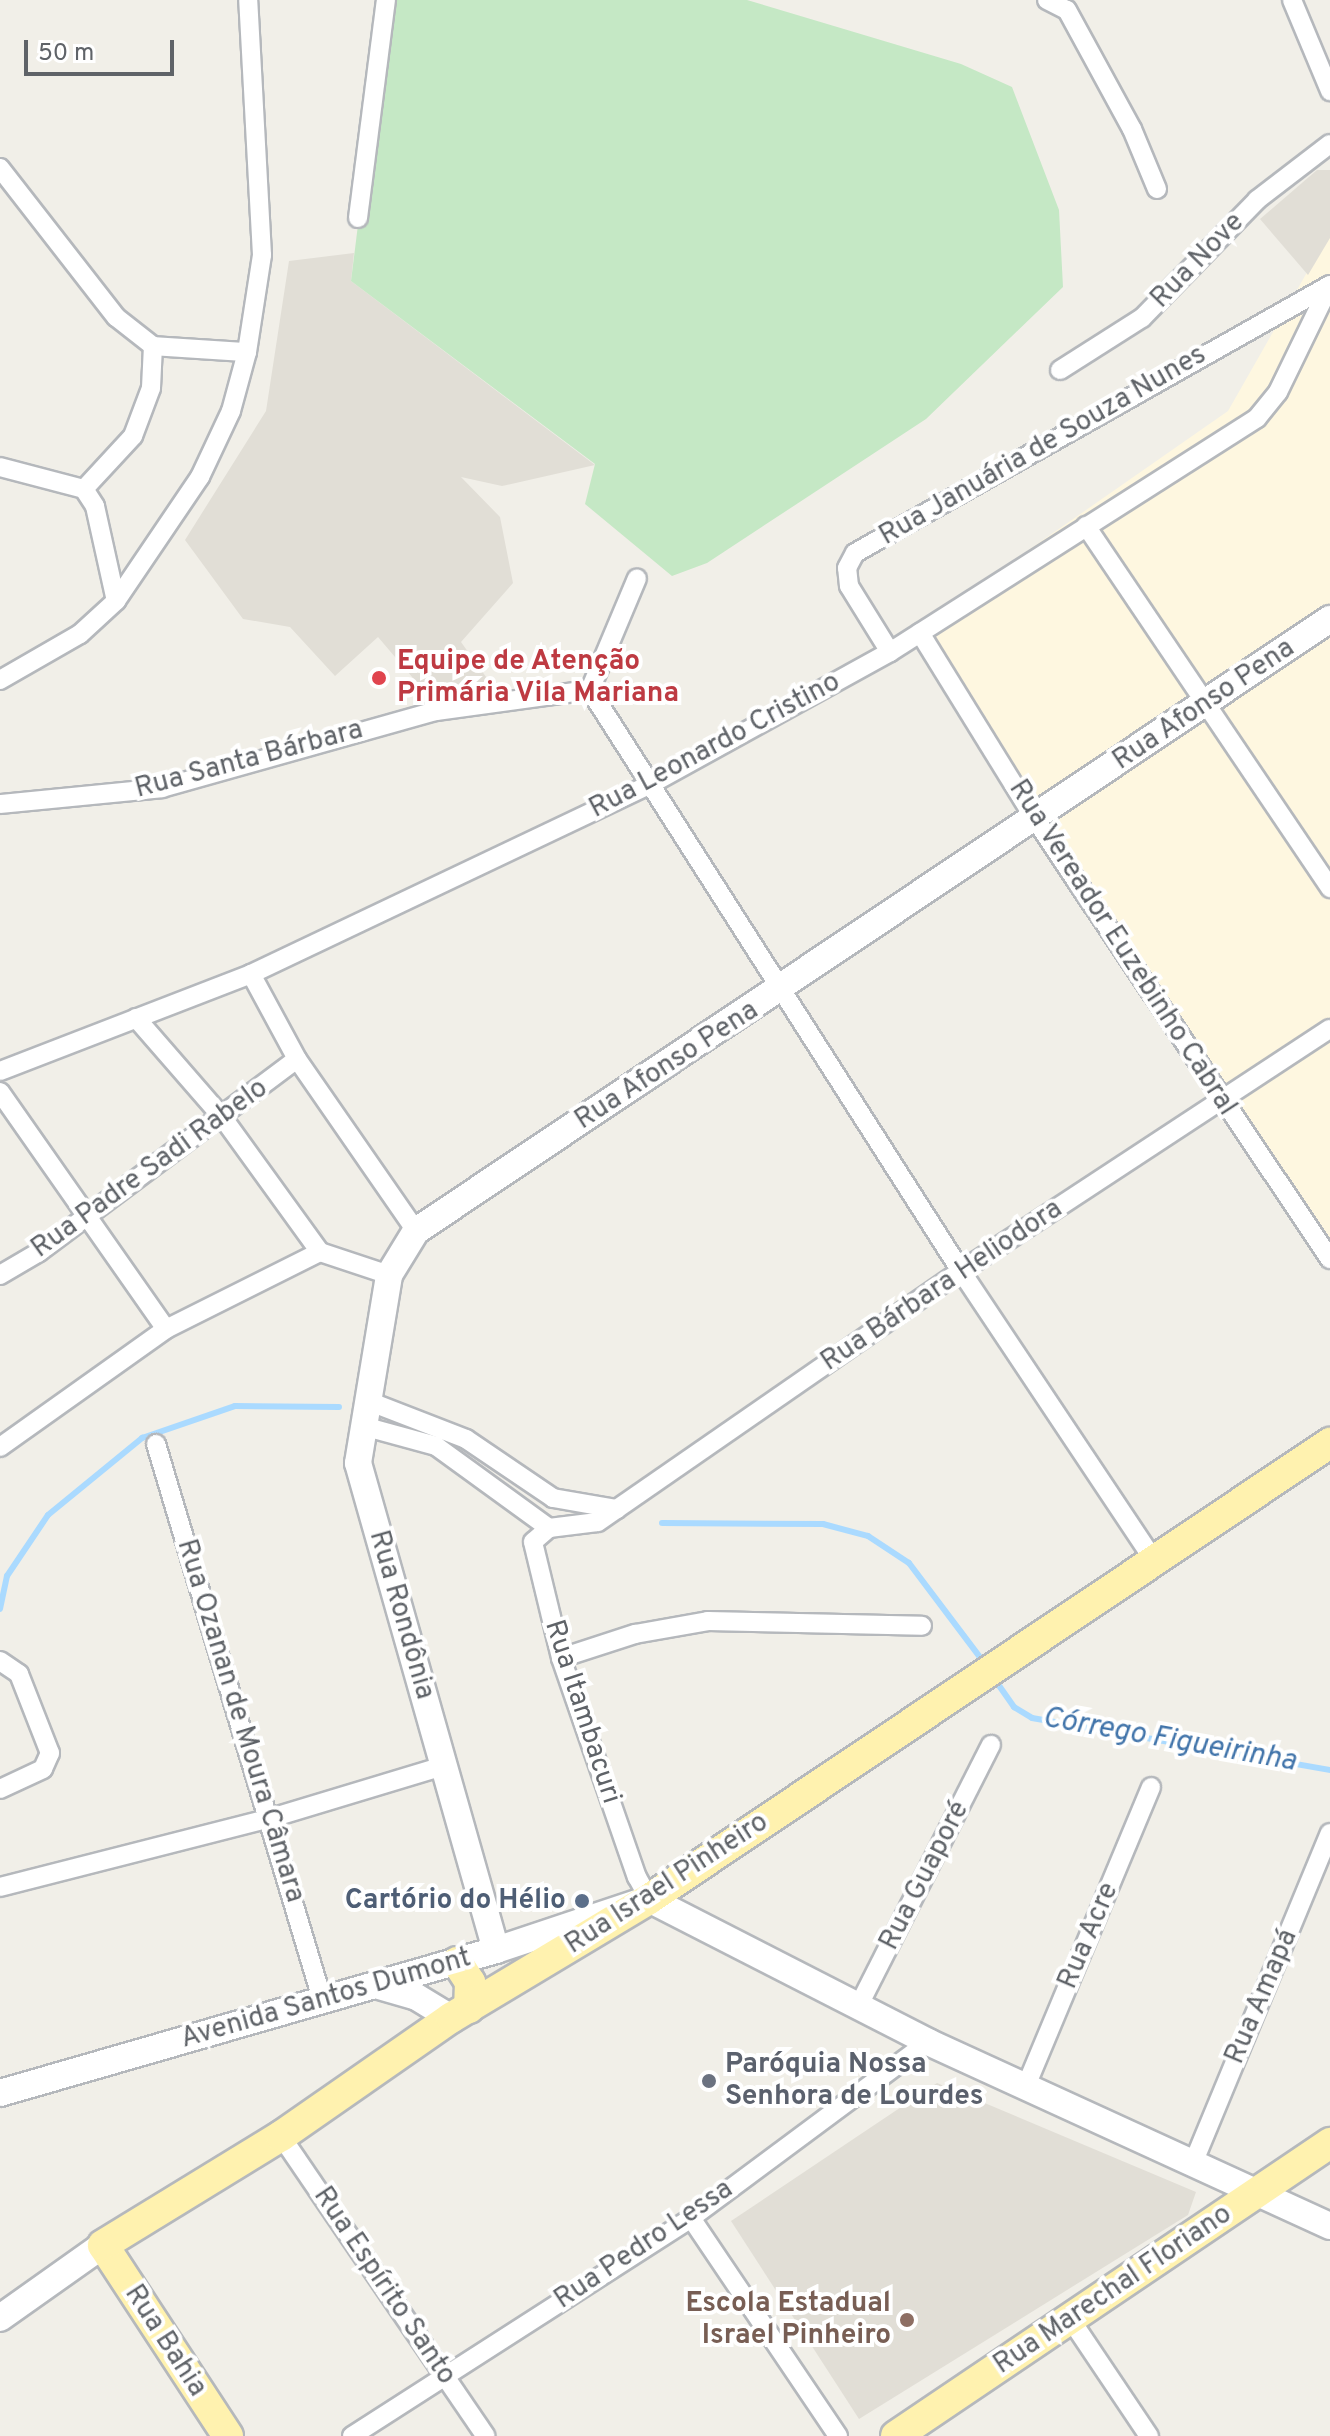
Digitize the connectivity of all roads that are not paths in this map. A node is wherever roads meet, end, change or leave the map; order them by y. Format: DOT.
graph roads {
  1 [pos="248,0"];
  2 [pos="386,0"];
  3 [pos="1047,0"];
  4 [pos="1292,0"];
  5 [pos="1330,91"];
  6 [pos="1330,144"];
  7 [pos="0,168"];
  8 [pos="1157,189"];
  9 [pos="358,218"];
  10 [pos="1330,285"];
  11 [pos="153,346"];
  12 [pos="247,352"];
  13 [pos="1060,370"];
  14 [pos="0,467"];
  15 [pos="84,489"];
  16 [pos="1086,526"];
  17 [pos="637,578"];
  18 [pos="116,601"];
  19 [pos="1330,619"];
  20 [pos="920,633"];
  21 [pos="890,652"];
  22 [pos="0,680"];
  23 [pos="590,690"];
  24 [pos="1206,705"];
  25 [pos="649,785"];
  26 [pos="0,804"];
  27 [pos="1035,819"];
  28 [pos="1330,888"];
  29 [pos="251,974"];
  30 [pos="782,991"];
  31 [pos="136,1018"];
  32 [pos="1330,1029"];
  33 [pos="297,1059"];
  34 [pos="0,1071"];
  35 [pos="0,1092"];
  36 [pos="1221,1099"];
  37 [pos="223,1118"];
  38 [pos="84,1216"];
  39 [pos="416,1231"];
  40 [pos="320,1252"];
  41 [pos="1330,1259"];
  42 [pos="961,1271"];
  43 [pos="0,1275"];
  44 [pos="389,1275"];
  45 [pos="166,1329"];
  46 [pos="366,1413"];
  47 [pos="1330,1443"];
  48 [pos="156,1444"];
  49 [pos="0,1447"];
  50 [pos="617,1509"];
  51 [pos="549,1528"];
  52 [pos="1154,1560"];
  53 [pos="922,1626"];
  54 [pos="561,1658"];
  55 [pos="1,1662"];
  56 [pos="991,1745"];
  57 [pos="443,1766"];
  58 [pos="1151,1787"];
  59 [pos="0,1789"];
  60 [pos="271,1818"];
  61 [pos="1330,1833"];
  62 [pos="0,1887"];
  63 [pos="649,1899"];
  64 [pos="496,1950"];
  65 [pos="446,1965"];
  66 [pos="371,1986"];
  67 [pos="322,1999"];
  68 [pos="858,2007"];
  69 [pos="450,2010"];
  70 [pos="928,2042"];
  71 [pos="1026,2086"];
  72 [pos="0,2093"];
  73 [pos="281,2136"];
  74 [pos="1330,2143"];
  75 [pos="1194,2161"];
  76 [pos="1256,2194"];
  77 [pos="691,2218"];
  78 [pos="1330,2226"];
  79 [pos="103,2245"];
  80 [pos="0,2318"];
  81 [pos="1071,2320"];
  82 [pos="445,2376"];
  83 [pos="228,2436"];
  84 [pos="352,2436"];
  85 [pos="486,2436"];
  86 [pos="838,2436"];
  87 [pos="896,2436"];
  88 [pos="1149,2436"];
  1 -- 12 [label="street"];
  2 -- 9 [label="street"];
  3 -- 8 [label="street"];
  4 -- 5 [label="street"];
  6 -- 13 [label="street, Rua Nove"];
  7 -- 11 [label="street"];
  10 -- 16 [label="street, Rua Leonardo Cristino"];
  10 -- 21 [label="street, Rua Januária de Souza Nunes"];
  11 -- 12 [label="street"];
  11 -- 15 [label="street"];
  12 -- 18 [label="street"];
  14 -- 15 [label="street"];
  15 -- 18 [label="street"];
  16 -- 20 [label="street, Rua Leonardo Cristino"];
  16 -- 24 [label="street"];
  17 -- 23 [label="street"];
  18 -- 22 [label="street"];
  19 -- 24 [label="street, Rua Afonso Pena"];
  20 -- 21 [label="street, Rua Leonardo Cristino"];
  20 -- 27 [label="street, Rua Vereador Euzebinho Cabral"];
  21 -- 25 [label="street, Rua Leonardo Cristino"];
  23 -- 25 [label="street"];
  23 -- 26 [label="street, Rua Santa Bárbara"];
  24 -- 27 [label="street, Rua Afonso Pena"];
  24 -- 28 [label="street"];
  25 -- 29 [label="street, Rua Leonardo Cristino"];
  25 -- 30 [label="street"];
  27 -- 30 [label="street, Rua Afonso Pena"];
  27 -- 36 [label="street, Rua Vereador Euzebinho Cabral"];
  29 -- 31 [label="street, Rua Leonardo Cristino"];
  29 -- 33 [label="street"];
  30 -- 39 [label="street, Rua Afonso Pena"];
  30 -- 42 [label="street"];
  31 -- 34 [label="street, Rua Leonardo Cristino"];
  31 -- 37 [label="street"];
  32 -- 36 [label="street, Rua Bárbara Heliodora"];
  33 -- 37 [label="street, Rua Padre Sadi Rabelo"];
  33 -- 39 [label="street"];
  35 -- 38 [label="street"];
  36 -- 41 [label="street, Rua Vereador Euzebinho Cabral"];
  36 -- 42 [label="street, Rua Bárbara Heliodora"];
  37 -- 38 [label="street, Rua Padre Sadi Rabelo"];
  37 -- 40 [label="street"];
  38 -- 43 [label="street, Rua Padre Sadi Rabelo"];
  38 -- 45 [label="street"];
  39 -- 44 [label="street, Rua Afonso Pena"];
  40 -- 44 [label="street"];
  40 -- 45 [label="street"];
  42 -- 50 [label="street, Rua Bárbara Heliodora"];
  42 -- 52 [label="street"];
  44 -- 46 [label="street, Rua Rondônia"];
  45 -- 49 [label="street"];
  46 -- 50 [label="street"];
  46 -- 51 [label="street"];
  46 -- 57 [label="street, Rua Rondônia"];
  47 -- 52 [label="main road, Rua Israel Pinheiro"];
  48 -- 60 [label="street, Rua Ozanan de Moura Câmara"];
  50 -- 51 [label="street, Rua Bárbara Heliodora"];
  51 -- 54 [label="street, Rua Itambacuri"];
  52 -- 63 [label="main road, Rua Israel Pinheiro"];
  53 -- 54 [label="street"];
  54 -- 63 [label="street, Rua Itambacuri"];
  55 -- 59 [label="street"];
  56 -- 68 [label="street, Rua Guaporé"];
  57 -- 60 [label="street"];
  57 -- 64 [label="street, Rua Rondônia"];
  58 -- 71 [label="street, Rua Acre"];
  60 -- 62 [label="street"];
  60 -- 67 [label="street, Rua Ozanan de Moura Câmara"];
  61 -- 75 [label="street, Rua Amapá"];
  63 -- 64 [label="street, Avenida Santos Dumont"];
  63 -- 68 [label="street"];
  63 -- 69 [label="main road, Rua Israel Pinheiro"];
  64 -- 65 [label="street, Avenida Santos Dumont"];
  65 -- 66 [label="street, Avenida Santos Dumont"];
  65 -- 69 [label="street"];
  65 -- 69 [label="main road"];
  66 -- 67 [label="street, Avenida Santos Dumont"];
  66 -- 69 [label="street"];
  67 -- 72 [label="street, Avenida Santos Dumont"];
  68 -- 70 [label="street"];
  69 -- 73 [label="main road, Rua Israel Pinheiro"];
  70 -- 71 [label="street"];
  70 -- 77 [label="street, Rua Pedro Lessa"];
  71 -- 75 [label="street"];
  73 -- 79 [label="main road, Rua Israel Pinheiro"];
  73 -- 82 [label="street, Rua Espírito Santo"];
  74 -- 76 [label="main road, Rua Marechal Floriano"];
  75 -- 76 [label="street"];
  76 -- 78 [label="street"];
  76 -- 81 [label="main road, Rua Marechal Floriano"];
  77 -- 82 [label="street, Rua Pedro Lessa"];
  77 -- 86 [label="street"];
  79 -- 80 [label="street, Rua Israel Pinheiro"];
  79 -- 83 [label="main road, Rua Bahia"];
  81 -- 87 [label="main road, Rua Marechal Floriano"];
  81 -- 88 [label="street"];
  82 -- 84 [label="street, Rua Pedro Lessa"];
  82 -- 85 [label="street, Rua Espírito Santo"];
}
